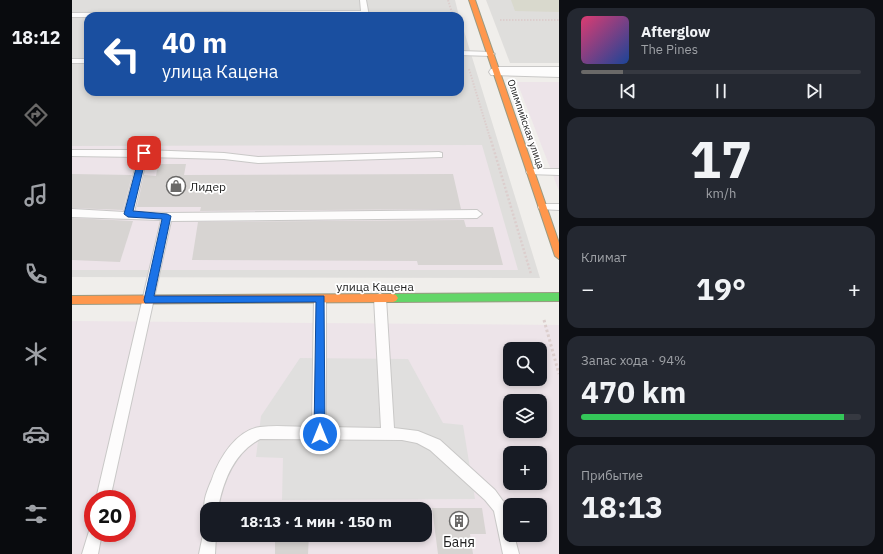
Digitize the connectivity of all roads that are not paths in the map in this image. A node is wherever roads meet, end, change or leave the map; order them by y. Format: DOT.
graph roads {
  1 [pos="363,0"];
  2 [pos="472,0"];
  3 [pos="365,12"];
  4 [pos="72,15"];
  5 [pos="84,15"];
  6 [pos="464,53"];
  7 [pos="491,54"];
  8 [pos="72,61"];
  9 [pos="84,61"];
  10 [pos="497,72"];
  11 [pos="559,72"];
  12 [pos="72,153"];
  13 [pos="144,153"];
  14 [pos="439,156"];
  15 [pos="531,172"];
  16 [pos="559,172"];
  17 [pos="543,207"];
  18 [pos="559,207"];
  19 [pos="72,213"];
  20 [pos="128,214"];
  21 [pos="477,214"];
  22 [pos="167,216"];
  23 [pos="559,256"];
  24 [pos="559,297"];
  25 [pos="380,298"];
  26 [pos="320,299"];
  27 [pos="72,300"];
  28 [pos="149,300"];
  29 [pos="320,434"];
  30 [pos="388,434"];
  31 [pos="105,490"];
  32 [pos="212,502"];
  33 [pos="93,542"];
  34 [pos="208,542"];
  35 [pos="90,554"];
  36 [pos="207,554"];
  37 [pos="511,554"];
  1 -- 3 [label="lane"];
  2 -- 7 [label="street, Олимпийская улица"];
  4 -- 5 [label="lane"];
  6 -- 7 [label="lane"];
  7 -- 10 [label="street, Олимпийская улица"];
  8 -- 9 [label="lane"];
  10 -- 11 [label="street"];
  10 -- 15 [label="street, Олимпийская улица"];
  12 -- 13 [label="lane"];
  13 -- 14 [label="lane"];
  13 -- 20 [label="lane"];
  15 -- 16 [label="lane"];
  15 -- 17 [label="street, Олимпийская улица"];
  17 -- 18 [label="lane"];
  17 -- 23 [label="street, Олимпийская улица"];
  19 -- 20 [label="lane"];
  20 -- 22 [label="lane"];
  21 -- 22 [label="lane"];
  22 -- 28 [label="lane"];
  24 -- 25 [label="street, улица Кацена"];
  25 -- 26 [label="street, улица Кацена"];
  25 -- 30 [label="lane"];
  26 -- 28 [label="street, улица Кацена"];
  26 -- 29 [label="lane"];
  27 -- 28 [label="street, улица Кацена"];
  28 -- 31 [label="lane"];
  29 -- 30 [label="lane"];
  29 -- 32 [label="lane"];
  30 -- 37 [label="lane"];
  33 -- 35 [label="lane"];
  34 -- 36 [label="lane"];
}
